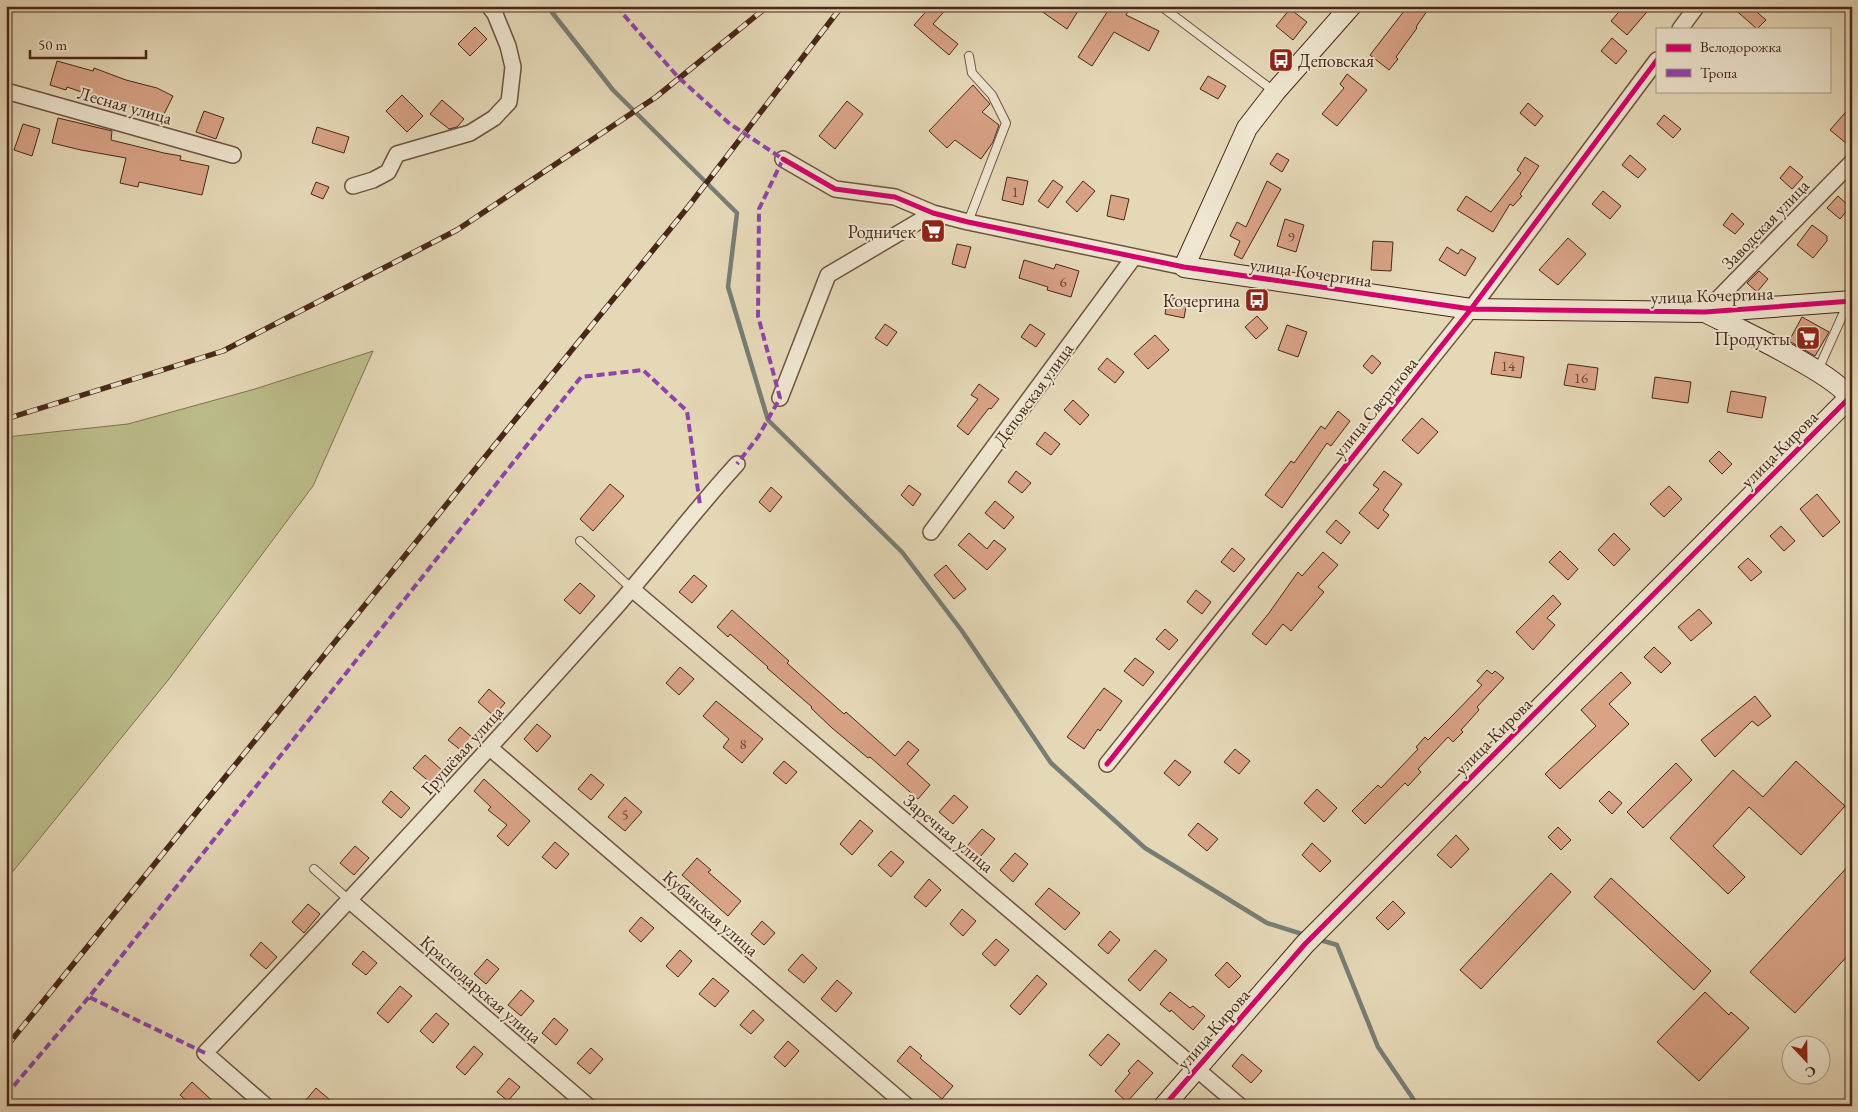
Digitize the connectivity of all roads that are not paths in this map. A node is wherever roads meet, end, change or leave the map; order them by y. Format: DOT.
graph roads {
  1 [pos="489,6"];
  2 [pos="1161,6"];
  3 [pos="1351,6"];
  4 [pos="1697,6"];
  5 [pos="1681,28"];
  6 [pos="969,56"];
  7 [pos="1656,61"];
  8 [pos="6,91"];
  9 [pos="1275,92"];
  10 [pos="233,155"];
  11 [pos="783,159"];
  12 [pos="1852,162"];
  13 [pos="353,186"];
  14 [pos="934,213"];
  15 [pos="968,222"];
  16 [pos="1134,257"];
  17 [pos="1184,267"];
  18 [pos="1850,301"];
  19 [pos="1471,309"];
  20 [pos="1705,312"];
  21 [pos="1818,370"];
  22 [pos="780,398"];
  23 [pos="1851,398"];
  24 [pos="737,464"];
  25 [pos="931,532"];
  26 [pos="580,541"];
  27 [pos="632,589"];
  28 [pos="490,748"];
  29 [pos="1107,764"];
  30 [pos="314,869"];
  31 [pos="350,901"];
  32 [pos="1197,1068"];
  33 [pos="266,1106"];
  34 [pos="588,1106"];
  35 [pos="907,1106"];
  36 [pos="1164,1106"];
  37 [pos="1240,1106"];
  1 -- 13 [label="street"];
  2 -- 9 [label="lane"];
  3 -- 9 [label="street"];
  4 -- 5 [label="street"];
  6 -- 15 [label="lane"];
  7 -- 19 [label="street, улица Свердлова"];
  8 -- 10 [label="street, Лесная улица"];
  9 -- 17 [label="street"];
  11 -- 14 [label="street, улица Кочергина"];
  12 -- 20 [label="street, Заводская улица"];
  14 -- 15 [label="street, улица Кочергина"];
  14 -- 22 [label="street"];
  15 -- 16 [label="street, улица Кочергина"];
  16 -- 17 [label="street, улица Кочергина"];
  16 -- 25 [label="street, Деповская улица"];
  17 -- 19 [label="street, улица Кочергина"];
  18 -- 20 [label="street, улица Кочергина"];
  18 -- 21 [label="lane"];
  19 -- 20 [label="street, улица Кочергина"];
  19 -- 29 [label="street, улица Свердлова"];
  20 -- 21 [label="street, улица Кочергина"];
  21 -- 23 [label="street, улица Кочергина"];
  23 -- 32 [label="street, улица Кирова"];
  24 -- 27 [label="street, Грушёвая улица"];
  26 -- 27 [label="lane"];
  27 -- 28 [label="street, Грушёвая улица"];
  27 -- 32 [label="street, Заречная улица"];
  28 -- 31 [label="street, Грушёвая улица"];
  28 -- 35 [label="street, Кубанская улица"];
  30 -- 31 [label="lane"];
  31 -- 33 [label="street, Грушёвая улица"];
  31 -- 34 [label="street, Краснодарская улица"];
  32 -- 36 [label="street, улица Кирова"];
  32 -- 37 [label="street, Заречная улица"];
}
